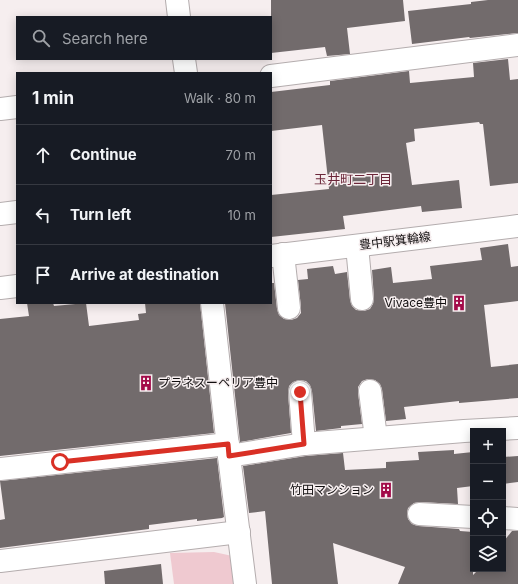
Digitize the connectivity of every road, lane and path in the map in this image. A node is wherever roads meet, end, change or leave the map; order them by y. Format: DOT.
graph roads {
  1 [pos="177,0"];
  2 [pos="179,16"];
  3 [pos="518,45"];
  4 [pos="184,60"];
  5 [pos="186,72"];
  6 [pos="272,76"];
  7 [pos="16,107"];
  8 [pos="0,109"];
  9 [pos="16,212"];
  10 [pos="0,214"];
  11 [pos="518,226"];
  12 [pos="357,246"];
  13 [pos="277,255"];
  14 [pos="16,286"];
  15 [pos="0,288"];
  16 [pos="362,299"];
  17 [pos="212,304"];
  18 [pos="289,308"];
  19 [pos="370,391"];
  20 [pos="300,392"];
  21 [pos="518,428"];
  22 [pos="376,438"];
  23 [pos="304,444"];
  24 [pos="229,450"];
  25 [pos="0,469"];
  26 [pos="419,514"];
  27 [pos="470,517"];
  28 [pos="506,518"];
  29 [pos="518,518"];
  30 [pos="239,532"];
  31 [pos="0,561"];
  32 [pos="245,584"];
  1 -- 2 [label="street"];
  3 -- 6 [label="street"];
  4 -- 5 [label="street"];
  7 -- 8 [label="street"];
  9 -- 10 [label="street"];
  11 -- 12 [label="street, 豊中駅箕輪線"];
  12 -- 13 [label="street, 豊中駅箕輪線"];
  12 -- 16 [label="street"];
  13 -- 18 [label="street"];
  14 -- 15 [label="street"];
  17 -- 24 [label="street"];
  19 -- 22 [label="street"];
  20 -- 23 [label="street"];
  21 -- 22 [label="street"];
  22 -- 23 [label="street"];
  23 -- 24 [label="street"];
  24 -- 25 [label="street"];
  24 -- 30 [label="street"];
  26 -- 27 [label="street"];
  28 -- 29 [label="street"];
  30 -- 31 [label="street"];
  30 -- 32 [label="street"];
}
